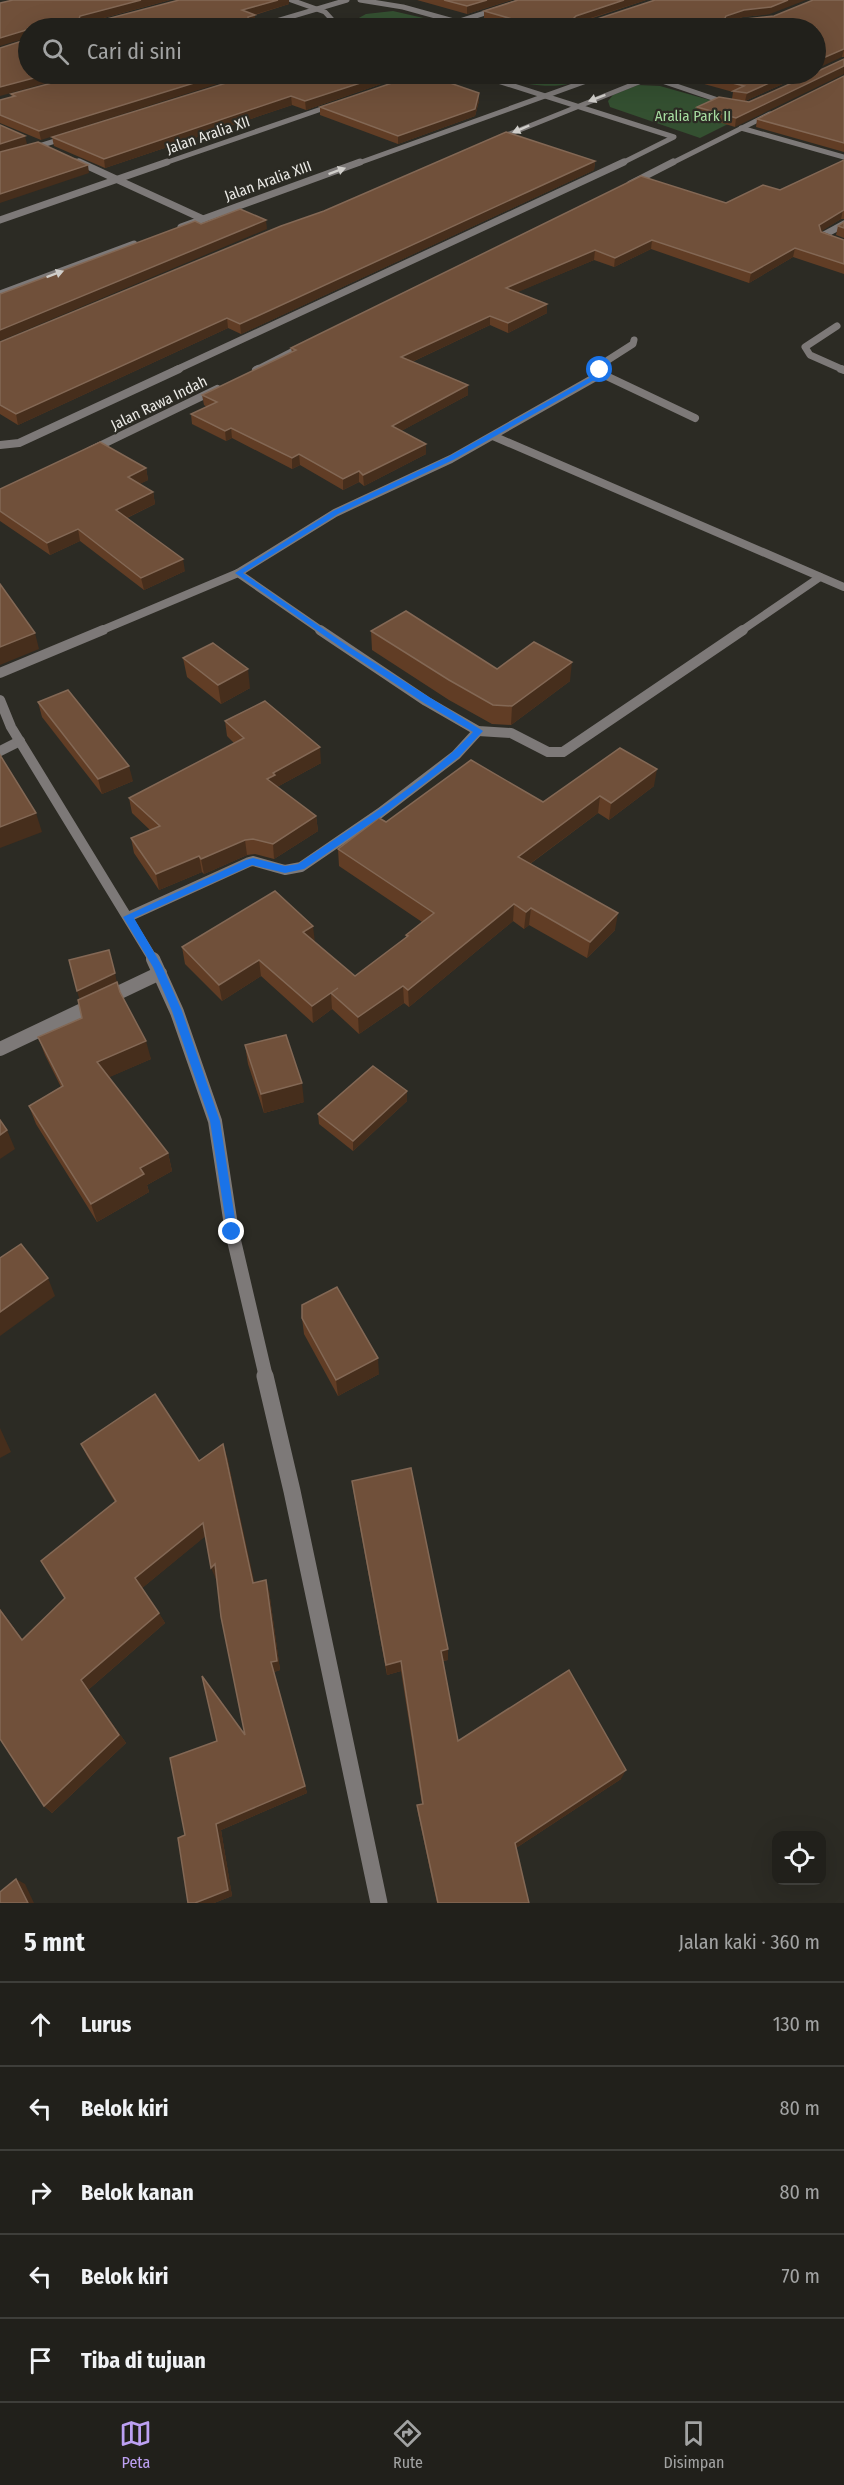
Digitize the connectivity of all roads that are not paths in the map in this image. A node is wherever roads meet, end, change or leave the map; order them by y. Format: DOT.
graph roads {
  1 [pos="291,0"];
  2 [pos="346,0"];
  3 [pos="360,0"];
  4 [pos="525,0"];
  5 [pos="372,1"];
  6 [pos="315,8"];
  7 [pos="325,12"];
  8 [pos="298,16"];
  9 [pos="290,18"];
  10 [pos="331,18"];
  11 [pos="440,18"];
  12 [pos="469,18"];
  13 [pos="509,84"];
  14 [pos="577,84"];
  15 [pos="632,84"];
  16 [pos="671,84"];
  17 [pos="545,95"];
  18 [pos="336,104"];
  19 [pos="735,105"];
  20 [pos="575,106"];
  21 [pos="782,108"];
  22 [pos="741,128"];
  23 [pos="75,134"];
  24 [pos="31,141"];
  25 [pos="486,143"];
  26 [pos="42,145"];
  27 [pos="52,150"];
  28 [pos="844,157"];
  29 [pos="0,158"];
  30 [pos="74,160"];
  31 [pos="116,180"];
  32 [pos="624,187"];
  33 [pos="203,219"];
  34 [pos="0,220"];
  35 [pos="844,224"];
  36 [pos="171,231"];
  37 [pos="139,242"];
  38 [pos="844,244"];
  39 [pos="0,294"];
  40 [pos="837,326"];
  41 [pos="634,340"];
  42 [pos="311,342"];
  43 [pos="844,370"];
  44 [pos="248,374"];
  45 [pos="601,374"];
  46 [pos="228,384"];
  47 [pos="695,417"];
  48 [pos="493,436"];
  49 [pos="0,445"];
  50 [pos="82,455"];
  51 [pos="238,573"];
  52 [pos="820,577"];
  53 [pos="844,587"];
  54 [pos="0,673"];
  55 [pos="0,700"];
  56 [pos="478,731"];
  57 [pos="20,741"];
  58 [pos="0,751"];
  59 [pos="128,917"];
  60 [pos="160,973"];
  61 [pos="0,1049"];
  62 [pos="379,1903"];
  1 -- 6 [label="street"];
  2 -- 6 [label="street"];
  3 -- 5 [label="street"];
  4 -- 12 [label="street"];
  5 -- 7 [label="street"];
  5 -- 11 [label="street"];
  6 -- 7 [label="street"];
  6 -- 8 [label="street"];
  7 -- 8 [label="street"];
  7 -- 10 [label="street"];
  8 -- 9 [label="street"];
  13 -- 17 [label="street"];
  14 -- 17 [label="street, Jalan Aralia XIII"];
  15 -- 20 [label="street, one-way"];
  16 -- 19 [label="street"];
  17 -- 20 [label="street"];
  33 -- 17 [label="street, Jalan Aralia XIII, one-way"];
  18 -- 31 [label="street, Jalan Aralia XII"];
  20 -- 25 [label="street, one-way"];
  20 -- 49 [label="street"];
  21 -- 22 [label="street"];
  22 -- 28 [label="street"];
  22 -- 32 [label="street"];
  23 -- 26 [label="street"];
  24 -- 26 [label="street"];
  26 -- 27 [label="street"];
  26 -- 29 [label="street"];
  30 -- 31 [label="street"];
  31 -- 33 [label="street"];
  31 -- 34 [label="street, Jalan Aralia XII"];
  33 -- 36 [label="street, Jalan Aralia XIII"];
  35 -- 38 [label="street"];
  39 -- 37 [label="street, one-way"];
  40 -- 43 [label="street"];
  41 -- 45 [label="street"];
  42 -- 44 [label="street"];
  45 -- 47 [label="street"];
  45 -- 48 [label="street"];
  46 -- 50 [label="street, Jalan Rawa Indah"];
  48 -- 51 [label="street"];
  48 -- 52 [label="street"];
  51 -- 54 [label="street"];
  51 -- 56 [label="street"];
  52 -- 53 [label="street"];
  52 -- 56 [label="street"];
  55 -- 57 [label="street"];
  56 -- 59 [label="street"];
  57 -- 58 [label="street"];
  57 -- 59 [label="street"];
  59 -- 60 [label="street"];
  60 -- 61 [label="street"];
  60 -- 62 [label="street"];
}
